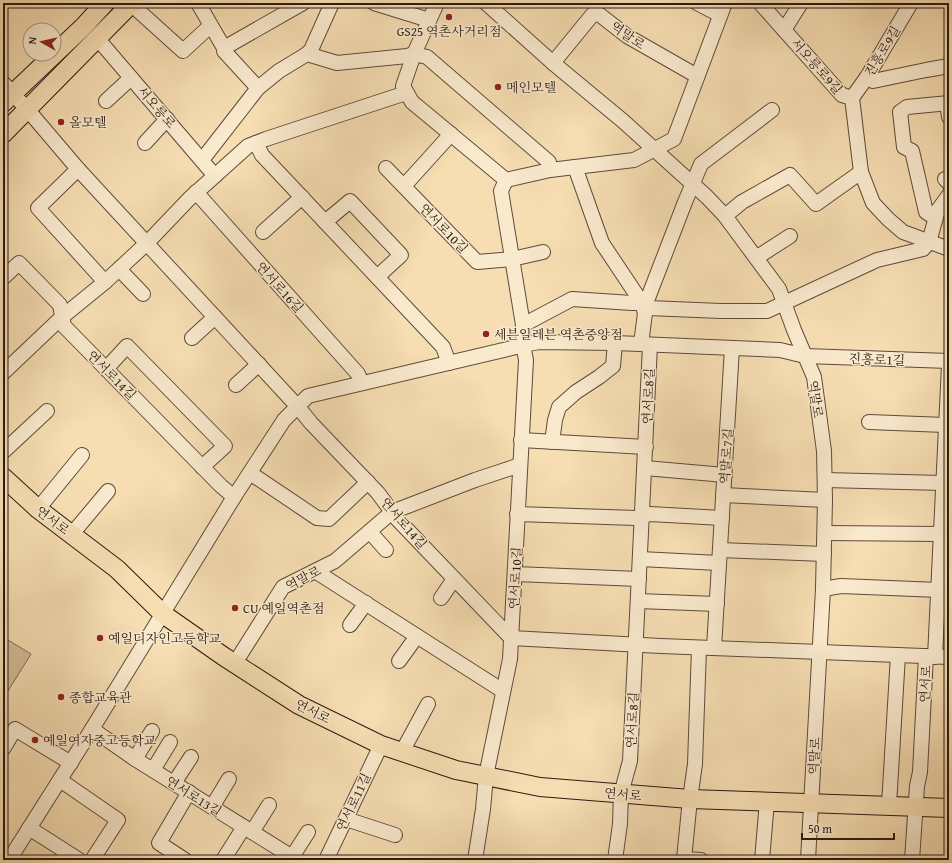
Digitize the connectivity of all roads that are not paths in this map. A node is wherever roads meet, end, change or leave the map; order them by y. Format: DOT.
graph roads {
  1 [pos="105,3"];
  2 [pos="198,3"];
  3 [pos="303,3"];
  4 [pos="332,3"];
  5 [pos="374,3"];
  6 [pos="437,3"];
  7 [pos="486,3"];
  8 [pos="697,3"];
  9 [pos="760,3"];
  10 [pos="800,3"];
  11 [pos="911,3"];
  12 [pos="131,4"];
  13 [pos="723,9"];
  14 [pos="429,20"];
  15 [pos="210,26"];
  16 [pos="784,30"];
  17 [pos="97,38"];
  18 [pos="306,54"];
  19 [pos="414,54"];
  20 [pos="225,55"];
  21 [pos="553,63"];
  22 [pos="949,66"];
  23 [pos="697,76"];
  24 [pos="867,77"];
  25 [pos="131,78"];
  26 [pos="258,88"];
  27 [pos="6,93"];
  28 [pos="406,93"];
  29 [pos="852,98"];
  30 [pos="106,100"];
  31 [pos="948,103"];
  32 [pos="27,109"];
  33 [pos="772,110"];
  34 [pos="949,118"];
  35 [pos="167,119"];
  36 [pos="3,134"];
  37 [pos="450,134"];
  38 [pos="145,143"];
  39 [pos="256,143"];
  40 [pos="655,150"];
  41 [pos="202,160"];
  42 [pos="575,167"];
  43 [pos="78,168"];
  44 [pos="386,168"];
  45 [pos="550,170"];
  46 [pos="861,172"];
  47 [pos="215,176"];
  48 [pos="506,180"];
  49 [pos="692,183"];
  50 [pos="404,186"];
  51 [pos="196,192"];
  52 [pos="949,196"];
  53 [pos="302,197"];
  54 [pos="725,216"];
  55 [pos="935,218"];
  56 [pos="325,222"];
  57 [pos="263,232"];
  58 [pos="790,236"];
  59 [pos="929,242"];
  60 [pos="147,243"];
  61 [pos="949,249"];
  62 [pos="543,252"];
  63 [pos="756,258"];
  64 [pos="512,260"];
  65 [pos="119,269"];
  66 [pos="377,277"];
  67 [pos="3,278"];
  68 [pos="105,282"];
  69 [pos="143,294"];
  70 [pos="642,302"];
  71 [pos="784,303"];
  72 [pos="62,317"];
  73 [pos="215,317"];
  74 [pos="523,325"];
  75 [pos="192,338"];
  76 [pos="615,343"];
  77 [pos="646,344"];
  78 [pos="523,345"];
  79 [pos="732,348"];
  80 [pos="805,356"];
  81 [pos="949,361"];
  82 [pos="449,363"];
  83 [pos="259,364"];
  84 [pos="949,365"];
  85 [pos="5,368"];
  86 [pos="106,369"];
  87 [pos="362,384"];
  88 [pos="236,385"];
  89 [pos="948,398"];
  90 [pos="298,407"];
  91 [pos="47,411"];
  92 [pos="869,422"];
  93 [pos="945,425"];
  94 [pos="521,440"];
  95 [pos="552,442"];
  96 [pos="947,445"];
  97 [pos="646,447"];
  98 [pos="3,452"];
  99 [pos="82,455"];
  100 [pos="520,465"];
  101 [pos="202,467"];
  102 [pos="645,468"];
  103 [pos="250,473"];
  104 [pos="725,475"];
  105 [pos="3,476"];
  106 [pos="825,480"];
  107 [pos="368,482"];
  108 [pos="943,483"];
  109 [pos="108,491"];
  110 [pos="723,495"];
  111 [pos="234,497"];
  112 [pos="946,498"];
  113 [pos="825,500"];
  114 [pos="38,509"];
  115 [pos="392,512"];
  116 [pos="517,514"];
  117 [pos="642,516"];
  118 [pos="722,518"];
  119 [pos="370,532"];
  120 [pos="825,533"];
  121 [pos="72,534"];
  122 [pos="944,543"];
  123 [pos="386,550"];
  124 [pos="824,554"];
  125 [pos="719,557"];
  126 [pos="640,559"];
  127 [pos="315,571"];
  128 [pos="515,574"];
  129 [pos="454,579"];
  130 [pos="639,579"];
  131 [pos="823,589"];
  132 [pos="939,590"];
  133 [pos="441,598"];
  134 [pos="638,601"];
  135 [pos="366,603"];
  136 [pos="717,604"];
  137 [pos="944,605"];
  138 [pos="163,614"];
  139 [pos="350,625"];
  140 [pos="417,636"];
  141 [pos="511,638"];
  142 [pos="636,645"];
  143 [pos="699,648"];
  144 [pos="714,648"];
  145 [pos="820,652"];
  146 [pos="898,655"];
  147 [pos="937,657"];
  148 [pos="399,661"];
  149 [pos="235,663"];
  150 [pos="504,691"];
  151 [pos="428,704"];
  152 [pos="92,729"];
  153 [pos="152,731"];
  154 [pos="170,742"];
  155 [pos="381,745"];
  156 [pos="3,749"];
  157 [pos="402,752"];
  158 [pos="191,757"];
  159 [pos="135,759"];
  160 [pos="71,763"];
  161 [pos="153,770"];
  162 [pos="486,776"];
  163 [pos="229,779"];
  164 [pos="60,780"];
  165 [pos="174,783"];
  166 [pos="189,792"];
  167 [pos="621,794"];
  168 [pos="690,799"];
  169 [pos="767,801"];
  170 [pos="812,802"];
  171 [pos="269,805"];
  172 [pos="889,805"];
  173 [pos="916,806"];
  174 [pos="212,807"];
  175 [pos="949,808"];
  176 [pos="346,819"];
  177 [pos="29,828"];
  178 [pos="248,829"];
  179 [pos="308,832"];
  180 [pos="395,835"];
  181 [pos="295,859"];
  182 [pos="9,860"];
  183 [pos="79,860"];
  184 [pos="92,860"];
  185 [pos="185,860"];
  186 [pos="223,860"];
  187 [pos="326,860"];
  188 [pos="474,860"];
  189 [pos="616,860"];
  190 [pos="701,860"];
  191 [pos="762,860"];
  192 [pos="808,860"];
  193 [pos="912,860"];
  1 -- 27 [label="main road"];
  2 -- 15 [label="street"];
  3 -- 20 [label="street"];
  4 -- 18 [label="street"];
  5 -- 14 [label="street"];
  6 -- 14 [label="street"];
  7 -- 21 [label="street, 역말로"];
  8 -- 13 [label="street"];
  9 -- 16 [label="street, 서오릉로9길"];
  10 -- 16 [label="street, 서오릉로9길"];
  11 -- 24 [label="street, 진흥로9길"];
  12 -- 15 [label="street"];
  12 -- 17 [label="main road"];
  13 -- 23 [label="street"];
  14 -- 19 [label="street"];
  15 -- 20 [label="street"];
  16 -- 29 [label="street, 서오릉로9길"];
  17 -- 25 [label="street, 서오릉로"];
  17 -- 32 [label="main road"];
  18 -- 19 [label="street"];
  18 -- 26 [label="street"];
  19 -- 28 [label="street"];
  19 -- 45 [label="street"];
  20 -- 26 [label="street"];
  21 -- 23 [label="street, 역말로"];
  21 -- 40 [label="street, 역말로"];
  22 -- 24 [label="street"];
  23 -- 40 [label="street"];
  24 -- 29 [label="street, 진흥로9길"];
  25 -- 30 [label="street"];
  25 -- 35 [label="street, 서오릉로"];
  26 -- 41 [label="street"];
  27 -- 32 [label="street"];
  28 -- 37 [label="street"];
  28 -- 39 [label="street"];
  29 -- 46 [label="street"];
  31 -- 34 [label="street"];
  31 -- 55 [label="street"];
  32 -- 36 [label="main road"];
  32 -- 43 [label="street"];
  33 -- 49 [label="street"];
  35 -- 38 [label="street"];
  35 -- 41 [label="street, 서오릉로"];
  37 -- 48 [label="street"];
  37 -- 50 [label="street"];
  39 -- 47 [label="street"];
  39 -- 53 [label="street"];
  40 -- 42 [label="street"];
  40 -- 49 [label="street, 역말로"];
  41 -- 47 [label="street, 서오릉로"];
  42 -- 45 [label="street"];
  42 -- 70 [label="street"];
  43 -- 60 [label="street"];
  43 -- 68 [label="street"];
  44 -- 50 [label="street, 연서로10길"];
  45 -- 48 [label="street"];
  46 -- 54 [label="street"];
  46 -- 59 [label="street"];
  47 -- 51 [label="street"];
  48 -- 64 [label="street, 연서로10길"];
  49 -- 54 [label="street, 역말로"];
  49 -- 70 [label="street"];
  50 -- 64 [label="street, 연서로10길"];
  51 -- 60 [label="street"];
  51 -- 87 [label="street, 연서로16길"];
  52 -- 55 [label="street"];
  53 -- 56 [label="street"];
  53 -- 57 [label="street"];
  54 -- 63 [label="street, 역말로"];
  55 -- 59 [label="street"];
  56 -- 66 [label="street"];
  56 -- 66 [label="street"];
  58 -- 63 [label="street"];
  59 -- 61 [label="street"];
  59 -- 71 [label="street"];
  60 -- 65 [label="street"];
  60 -- 73 [label="street"];
  62 -- 64 [label="street"];
  63 -- 71 [label="street, 역말로"];
  64 -- 74 [label="street, 연서로10길"];
  65 -- 68 [label="street"];
  65 -- 69 [label="street"];
  66 -- 82 [label="street"];
  67 -- 72 [label="street"];
  68 -- 72 [label="street"];
  70 -- 71 [label="street"];
  70 -- 74 [label="street"];
  70 -- 77 [label="street"];
  71 -- 80 [label="street, 역말로"];
  72 -- 85 [label="street"];
  72 -- 86 [label="street, 연서로14길"];
  73 -- 75 [label="street"];
  73 -- 83 [label="street"];
  74 -- 78 [label="street, 연서로10길"];
  76 -- 77 [label="street"];
  76 -- 78 [label="street"];
  76 -- 95 [label="street"];
  77 -- 79 [label="street"];
  77 -- 97 [label="street, 연서로8길"];
  78 -- 82 [label="street"];
  78 -- 94 [label="street, 연서로10길"];
  79 -- 80 [label="street"];
  79 -- 104 [label="street, 역말로7길"];
  80 -- 81 [label="street, 진흥로1길"];
  80 -- 106 [label="street, 역말로"];
  82 -- 87 [label="street"];
  83 -- 88 [label="street"];
  83 -- 90 [label="street"];
  84 -- 89 [label="street"];
  86 -- 101 [label="street, 연서로14길"];
  86 -- 101 [label="street"];
  87 -- 90 [label="street"];
  89 -- 93 [label="street"];
  90 -- 103 [label="street"];
  90 -- 107 [label="street, 연서로14길"];
  91 -- 98 [label="street"];
  92 -- 93 [label="street"];
  93 -- 96 [label="street"];
  94 -- 95 [label="street"];
  94 -- 100 [label="street, 연서로10길"];
  95 -- 97 [label="street"];
  96 -- 108 [label="street"];
  97 -- 102 [label="street, 연서로8길"];
  99 -- 114 [label="street"];
  100 -- 115 [label="street"];
  100 -- 116 [label="street, 연서로10길"];
  101 -- 111 [label="street, 연서로14길"];
  102 -- 104 [label="street"];
  102 -- 117 [label="street, 연서로8길"];
  103 -- 107 [label="street"];
  103 -- 111 [label="street"];
  104 -- 110 [label="street, 역말로7길"];
  105 -- 114 [label="main road, 연서로"];
  106 -- 108 [label="street"];
  106 -- 113 [label="street, 역말로"];
  107 -- 115 [label="street, 연서로14길"];
  108 -- 112 [label="street"];
  109 -- 121 [label="street"];
  110 -- 113 [label="street"];
  110 -- 118 [label="street, 역말로7길"];
  111 -- 138 [label="street"];
  112 -- 122 [label="street"];
  113 -- 120 [label="street, 역말로"];
  114 -- 121 [label="main road, 연서로"];
  115 -- 119 [label="street, 역말로"];
  115 -- 129 [label="street, 연서로14길"];
  116 -- 117 [label="street"];
  116 -- 128 [label="street, 연서로10길"];
  117 -- 118 [label="street"];
  117 -- 126 [label="street, 연서로8길"];
  118 -- 125 [label="street, 역말로7길"];
  119 -- 123 [label="street"];
  119 -- 127 [label="street, 역말로"];
  120 -- 122 [label="street"];
  120 -- 124 [label="street, 역말로"];
  121 -- 138 [label="main road, 연서로"];
  122 -- 132 [label="street"];
  124 -- 125 [label="street"];
  124 -- 131 [label="street, 역말로"];
  125 -- 126 [label="street"];
  125 -- 136 [label="street"];
  126 -- 130 [label="street, 연서로8길"];
  127 -- 135 [label="street"];
  127 -- 149 [label="street, 역말로"];
  128 -- 130 [label="street"];
  128 -- 141 [label="street, 연서로10길"];
  129 -- 133 [label="street"];
  129 -- 141 [label="street, 연서로14길"];
  130 -- 134 [label="street, 연서로8길"];
  131 -- 132 [label="street"];
  131 -- 145 [label="street, 역말로"];
  132 -- 137 [label="street"];
  134 -- 136 [label="street"];
  134 -- 142 [label="street, 연서로8길"];
  135 -- 139 [label="street"];
  135 -- 140 [label="street"];
  136 -- 144 [label="street"];
  137 -- 147 [label="street"];
  138 -- 149 [label="main road, 연서로"];
  138 -- 152 [label="street"];
  140 -- 148 [label="street"];
  140 -- 150 [label="street"];
  141 -- 142 [label="street"];
  141 -- 150 [label="street, 연서로10길"];
  142 -- 143 [label="street"];
  142 -- 167 [label="street, 연서로8길"];
  143 -- 144 [label="street"];
  143 -- 168 [label="street"];
  144 -- 145 [label="street"];
  145 -- 146 [label="street"];
  145 -- 170 [label="street, 역말로"];
  146 -- 147 [label="street"];
  146 -- 172 [label="street"];
  147 -- 173 [label="street, 연서로"];
  149 -- 155 [label="main road, 연서로"];
  150 -- 162 [label="street, 연서로10길"];
  151 -- 157 [label="street"];
  152 -- 159 [label="street, 연서로13길"];
  152 -- 160 [label="street"];
  153 -- 159 [label="street"];
  154 -- 161 [label="street"];
  155 -- 157 [label="main road, 연서로"];
  155 -- 176 [label="street, 연서로11길"];
  156 -- 160 [label="street"];
  157 -- 162 [label="main road, 연서로"];
  158 -- 165 [label="street"];
  159 -- 161 [label="street, 연서로13길"];
  160 -- 164 [label="street"];
  161 -- 165 [label="street, 연서로13길"];
  162 -- 167 [label="main road, 연서로"];
  162 -- 188 [label="street, 연서로10길"];
  163 -- 174 [label="street"];
  164 -- 177 [label="street"];
  164 -- 184 [label="street"];
  165 -- 166 [label="street, 연서로13길"];
  166 -- 174 [label="street, 연서로13길"];
  166 -- 185 [label="street"];
  167 -- 168 [label="main road, 연서로"];
  167 -- 189 [label="street, 연서로8길"];
  168 -- 169 [label="main road, 연서로"];
  168 -- 190 [label="street"];
  169 -- 170 [label="main road, 연서로"];
  169 -- 191 [label="street"];
  170 -- 172 [label="main road, 연서로"];
  170 -- 192 [label="street, 역말로"];
  171 -- 178 [label="street"];
  172 -- 173 [label="main road, 연서로"];
  173 -- 175 [label="main road, 연서로"];
  173 -- 193 [label="street"];
  174 -- 178 [label="street, 연서로13길"];
  176 -- 180 [label="street"];
  176 -- 187 [label="street, 연서로11길"];
  177 -- 182 [label="street"];
  177 -- 183 [label="street"];
  178 -- 181 [label="street, 연서로13길"];
  178 -- 186 [label="street"];
  179 -- 181 [label="street"];
}
